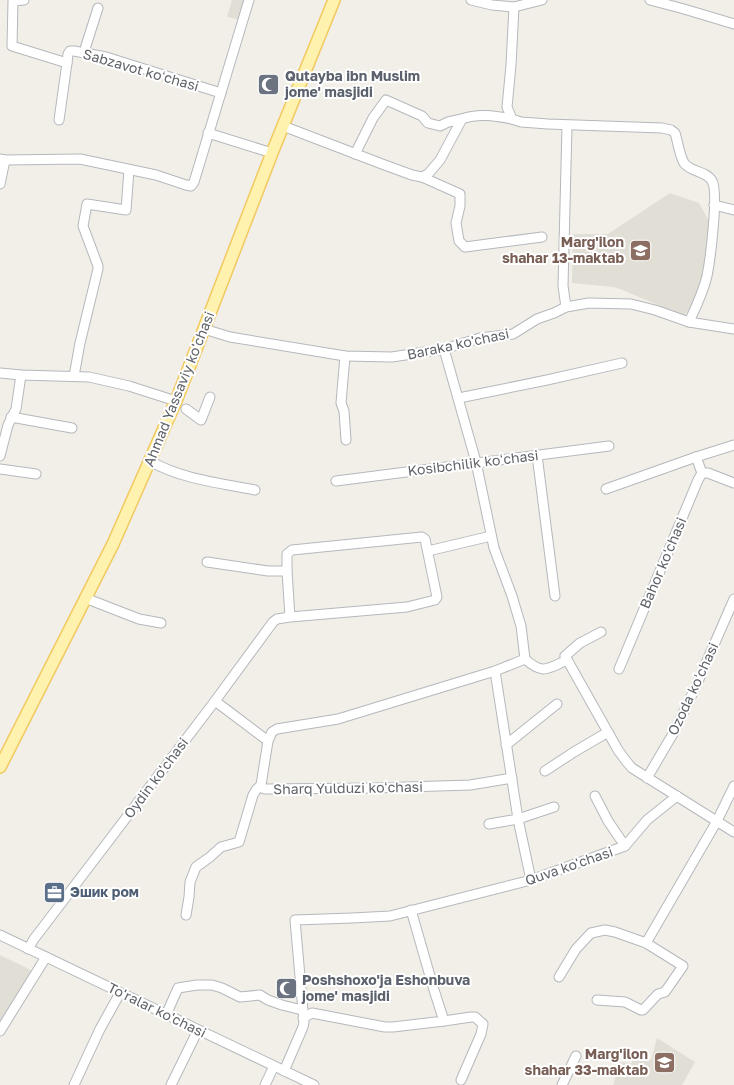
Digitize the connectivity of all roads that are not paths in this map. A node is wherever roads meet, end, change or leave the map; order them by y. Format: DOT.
graph roads {
  1 [pos="24,0"];
  2 [pos="249,0"];
  3 [pos="334,0"];
  4 [pos="471,0"];
  5 [pos="650,0"];
  6 [pos="537,1"];
  7 [pos="514,7"];
  8 [pos="98,8"];
  9 [pos="734,24"];
  10 [pos="84,52"];
  11 [pos="66,63"];
  12 [pos="221,93"];
  13 [pos="462,119"];
  14 [pos="512,119"];
  15 [pos="58,120"];
  16 [pos="283,126"];
  17 [pos="567,126"];
  18 [pos="208,133"];
  19 [pos="272,153"];
  20 [pos="355,154"];
  21 [pos="2,160"];
  22 [pos="129,170"];
  23 [pos="422,177"];
  24 [pos="0,184"];
  25 [pos="714,205"];
  26 [pos="734,210"];
  27 [pos="542,237"];
  28 [pos="566,307"];
  29 [pos="689,322"];
  30 [pos="204,329"];
  31 [pos="734,329"];
  32 [pos="444,349"];
  33 [pos="345,356"];
  34 [pos="622,363"];
  35 [pos="0,372"];
  36 [pos="21,375"];
  37 [pos="74,376"];
  38 [pos="210,397"];
  39 [pos="459,398"];
  40 [pos="176,401"];
  41 [pos="186,409"];
  42 [pos="12,418"];
  43 [pos="72,428"];
  44 [pos="346,440"];
  45 [pos="734,445"];
  46 [pos="609,446"];
  47 [pos="537,455"];
  48 [pos="0,456"];
  49 [pos="696,457"];
  50 [pos="150,461"];
  51 [pos="476,462"];
  52 [pos="0,469"];
  53 [pos="702,473"];
  54 [pos="36,474"];
  55 [pos="336,481"];
  56 [pos="734,483"];
  57 [pos="606,489"];
  58 [pos="255,490"];
  59 [pos="490,536"];
  60 [pos="428,550"];
  61 [pos="207,562"];
  62 [pos="287,571"];
  63 [pos="555,596"];
  64 [pos="86,598"];
  65 [pos="734,599"];
  66 [pos="290,617"];
  67 [pos="161,623"];
  68 [pos="600,632"];
  69 [pos="525,659"];
  70 [pos="567,660"];
  71 [pos="619,669"];
  72 [pos="495,672"];
  73 [pos="215,701"];
  74 [pos="557,704"];
  75 [pos="608,732"];
  76 [pos="268,741"];
  77 [pos="506,744"];
  78 [pos="0,767"];
  79 [pos="544,771"];
  80 [pos="512,778"];
  81 [pos="647,778"];
  82 [pos="261,785"];
  83 [pos="734,786"];
  84 [pos="595,796"];
  85 [pos="677,796"];
  86 [pos="554,806"];
  87 [pos="518,819"];
  88 [pos="717,821"];
  89 [pos="489,824"];
  90 [pos="734,832"];
  91 [pos="625,846"];
  92 [pos="531,880"];
  93 [pos="411,910"];
  94 [pos="186,915"];
  95 [pos="0,935"];
  96 [pos="646,942"];
  97 [pos="28,949"];
  98 [pos="46,957"];
  99 [pos="559,977"];
  100 [pos="120,993"];
  101 [pos="597,1000"];
  102 [pos="302,1014"];
  103 [pos="166,1015"];
  104 [pos="444,1021"];
  105 [pos="198,1030"];
  106 [pos="0,1031"];
  107 [pos="576,1056"];
  108 [pos="274,1066"];
  109 [pos="284,1071"];
  110 [pos="461,1080"];
  111 [pos="74,1085"];
  112 [pos="171,1085"];
  113 [pos="265,1085"];
  114 [pos="314,1085"];
  115 [pos="562,1085"];
  1 -- 11 [label="street"];
  2 -- 12 [label="street"];
  3 -- 16 [label="main road, Ahmad Yassaviy ko'chasi"];
  4 -- 7 [label="street"];
  5 -- 9 [label="street"];
  6 -- 7 [label="street"];
  7 -- 14 [label="street"];
  8 -- 10 [label="street"];
  10 -- 11 [label="street, Sabzavot koʻchasi"];
  10 -- 12 [label="street, Sabzavot koʻchasi"];
  11 -- 15 [label="street, Sabzavot koʻchasi"];
  12 -- 18 [label="street"];
  13 -- 14 [label="street"];
  13 -- 20 [label="street"];
  13 -- 23 [label="street"];
  14 -- 17 [label="street"];
  16 -- 19 [label="main road, Ahmad Yassaviy ko'chasi"];
  16 -- 20 [label="street"];
  17 -- 25 [label="street"];
  17 -- 28 [label="street"];
  18 -- 19 [label="street"];
  18 -- 22 [label="street"];
  19 -- 30 [label="main road, Ahmad Yassaviy ko'chasi"];
  20 -- 23 [label="street"];
  21 -- 22 [label="street"];
  21 -- 24 [label="street"];
  22 -- 37 [label="street"];
  23 -- 27 [label="street"];
  25 -- 26 [label="street"];
  25 -- 29 [label="street"];
  28 -- 29 [label="street, Baraka ko'chasi"];
  28 -- 32 [label="street, Baraka ko'chasi"];
  29 -- 31 [label="street, Baraka ko'chasi"];
  30 -- 33 [label="street, Baraka ko'chasi"];
  30 -- 40 [label="main road, Ahmad Yassaviy ko'chasi"];
  32 -- 33 [label="street, Baraka ko'chasi"];
  32 -- 39 [label="street"];
  33 -- 44 [label="street"];
  34 -- 39 [label="street"];
  35 -- 36 [label="street"];
  36 -- 37 [label="street"];
  36 -- 42 [label="street"];
  37 -- 40 [label="street"];
  38 -- 41 [label="street"];
  39 -- 51 [label="street"];
  40 -- 50 [label="main road, Ahmad Yassaviy ko'chasi"];
  42 -- 43 [label="street"];
  42 -- 48 [label="street"];
  45 -- 49 [label="street"];
  46 -- 47 [label="street, Kosibchilik koʻchasi"];
  47 -- 51 [label="street, Kosibchilik koʻchasi"];
  47 -- 63 [label="street"];
  49 -- 53 [label="street"];
  49 -- 57 [label="street"];
  50 -- 58 [label="street"];
  50 -- 64 [label="main road, Ahmad Yassaviy ko'chasi"];
  51 -- 55 [label="street, Kosibchilik koʻchasi"];
  51 -- 59 [label="street"];
  52 -- 54 [label="street"];
  53 -- 56 [label="street"];
  53 -- 71 [label="street, Bahor ko'chasi"];
  59 -- 60 [label="street"];
  59 -- 69 [label="street"];
  60 -- 62 [label="street"];
  60 -- 66 [label="street, Oydin ko'chasi"];
  61 -- 62 [label="street"];
  62 -- 66 [label="street"];
  64 -- 67 [label="street"];
  64 -- 78 [label="main road, Ahmad Yassaviy ko'chasi"];
  65 -- 81 [label="street, Ozoda koʻchasi"];
  66 -- 73 [label="street, Oydin ko'chasi"];
  68 -- 70 [label="street"];
  69 -- 70 [label="street"];
  69 -- 72 [label="street"];
  70 -- 75 [label="street"];
  72 -- 76 [label="street"];
  72 -- 77 [label="street"];
  73 -- 76 [label="street"];
  73 -- 97 [label="street, Oydin ko'chasi"];
  74 -- 77 [label="street"];
  75 -- 79 [label="street"];
  75 -- 81 [label="street"];
  76 -- 82 [label="street, Sharq Yulduzi koʻchasi"];
  77 -- 80 [label="street"];
  80 -- 82 [label="street, Sharq Yulduzi koʻchasi"];
  80 -- 87 [label="street"];
  81 -- 85 [label="street"];
  82 -- 94 [label="street"];
  83 -- 88 [label="street"];
  84 -- 91 [label="street"];
  85 -- 88 [label="street"];
  85 -- 91 [label="street, Quva ko'chasi"];
  86 -- 87 [label="street"];
  87 -- 89 [label="street"];
  87 -- 92 [label="street"];
  88 -- 90 [label="street"];
  88 -- 96 [label="street"];
  91 -- 92 [label="street, Quva ko'chasi"];
  92 -- 93 [label="street, Quva ko'chasi"];
  93 -- 102 [label="street, Quva ko'chasi"];
  93 -- 104 [label="street"];
  95 -- 97 [label="street, To'ralar ko'chasi"];
  96 -- 99 [label="street"];
  96 -- 101 [label="street"];
  97 -- 98 [label="street, To'ralar ko'chasi"];
  98 -- 100 [label="street, To'ralar ko'chasi"];
  98 -- 106 [label="street"];
  100 -- 103 [label="street, To'ralar ko'chasi"];
  100 -- 111 [label="street"];
  102 -- 103 [label="street"];
  102 -- 104 [label="street"];
  102 -- 109 [label="street"];
  103 -- 105 [label="street, To'ralar ko'chasi"];
  104 -- 110 [label="street"];
  105 -- 108 [label="street, To'ralar ko'chasi"];
  105 -- 112 [label="street"];
  107 -- 115 [label="street"];
  108 -- 109 [label="street, To'ralar ko'chasi"];
  108 -- 113 [label="street"];
  109 -- 114 [label="street, To'ralar ko'chasi"];
}
